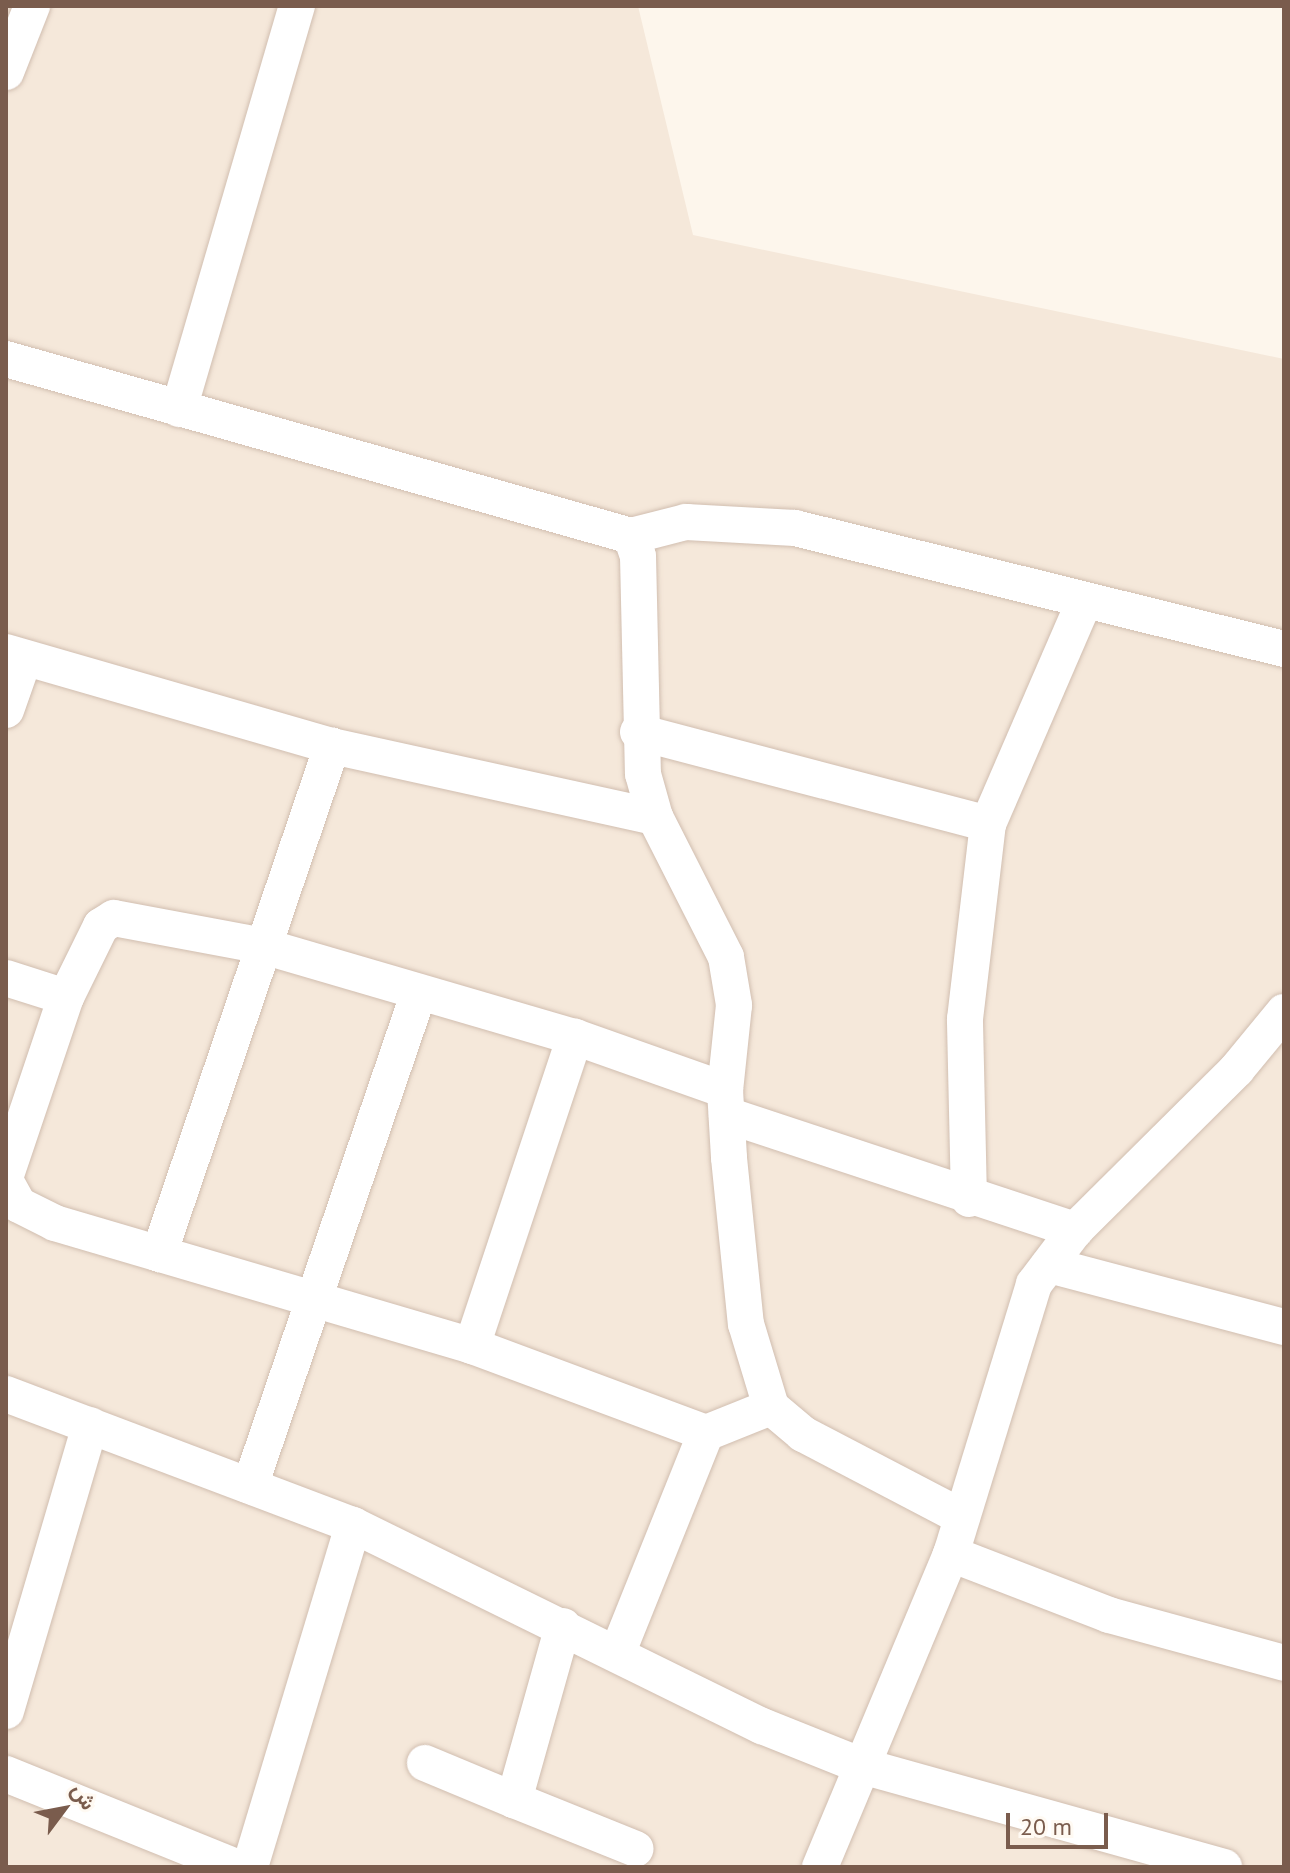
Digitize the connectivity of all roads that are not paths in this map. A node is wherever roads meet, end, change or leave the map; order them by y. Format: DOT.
graph roads {
  1 [pos="32,6"];
  2 [pos="297,6"];
  3 [pos="6,72"];
  4 [pos="6,359"];
  5 [pos="179,409"];
  6 [pos="631,536"];
  7 [pos="1083,604"];
  8 [pos="1284,649"];
  9 [pos="15,655"];
  10 [pos="6,710"];
  11 [pos="638,732"];
  12 [pos="332,746"];
  13 [pos="655,817"];
  14 [pos="988,824"];
  15 [pos="263,946"];
  16 [pos="6,978"];
  17 [pos="418,995"];
  18 [pos="66,997"];
  19 [pos="1284,1012"];
  20 [pos="575,1037"];
  21 [pos="1268,1057"];
  22 [pos="726,1103"];
  23 [pos="6,1175"];
  24 [pos="6,1182"];
  25 [pos="969,1199"];
  26 [pos="1075,1230"];
  27 [pos="159,1254"];
  28 [pos="1049,1265"];
  29 [pos="317,1297"];
  30 [pos="1284,1327"];
  31 [pos="472,1346"];
  32 [pos="6,1394"];
  33 [pos="771,1407"];
  34 [pos="90,1425"];
  35 [pos="706,1433"];
  36 [pos="250,1486"];
  37 [pos="962,1517"];
  38 [pos="353,1525"];
  39 [pos="951,1554"];
  40 [pos="563,1626"];
  41 [pos="617,1654"];
  42 [pos="1284,1663"];
  43 [pos="6,1711"];
  44 [pos="425,1763"];
  45 [pos="862,1766"];
  46 [pos="6,1774"];
  47 [pos="514,1800"];
  48 [pos="636,1849"];
  49 [pos="236,1867"];
  50 [pos="250,1867"];
  51 [pos="820,1867"];
  52 [pos="1224,1867"];
  1 -- 3 [label="street"];
  2 -- 5 [label="street"];
  4 -- 5 [label="street"];
  5 -- 6 [label="street"];
  6 -- 7 [label="street"];
  6 -- 11 [label="street"];
  7 -- 8 [label="street"];
  7 -- 14 [label="street"];
  9 -- 10 [label="street"];
  9 -- 12 [label="street"];
  11 -- 13 [label="street"];
  11 -- 14 [label="street"];
  12 -- 13 [label="street"];
  12 -- 15 [label="street"];
  13 -- 22 [label="street"];
  14 -- 25 [label="street"];
  15 -- 17 [label="street"];
  15 -- 18 [label="street"];
  15 -- 27 [label="street"];
  16 -- 18 [label="street"];
  17 -- 20 [label="street"];
  17 -- 29 [label="street"];
  18 -- 23 [label="street"];
  19 -- 21 [label="street"];
  20 -- 22 [label="street"];
  20 -- 31 [label="street"];
  21 -- 26 [label="street"];
  22 -- 25 [label="street"];
  22 -- 33 [label="street"];
  24 -- 27 [label="street"];
  25 -- 26 [label="street"];
  26 -- 28 [label="street"];
  27 -- 29 [label="street"];
  28 -- 30 [label="street"];
  28 -- 37 [label="street"];
  29 -- 31 [label="street"];
  29 -- 36 [label="street"];
  31 -- 35 [label="street"];
  32 -- 34 [label="street"];
  33 -- 35 [label="street"];
  33 -- 37 [label="street"];
  34 -- 36 [label="street"];
  34 -- 43 [label="street"];
  35 -- 41 [label="street"];
  36 -- 38 [label="street"];
  37 -- 39 [label="street"];
  38 -- 40 [label="street"];
  38 -- 50 [label="street"];
  39 -- 42 [label="street"];
  39 -- 45 [label="street"];
  40 -- 41 [label="street"];
  40 -- 47 [label="street"];
  41 -- 45 [label="street"];
  44 -- 47 [label="street"];
  45 -- 51 [label="street"];
  45 -- 52 [label="street"];
  46 -- 49 [label="street"];
  47 -- 48 [label="street"];
}
